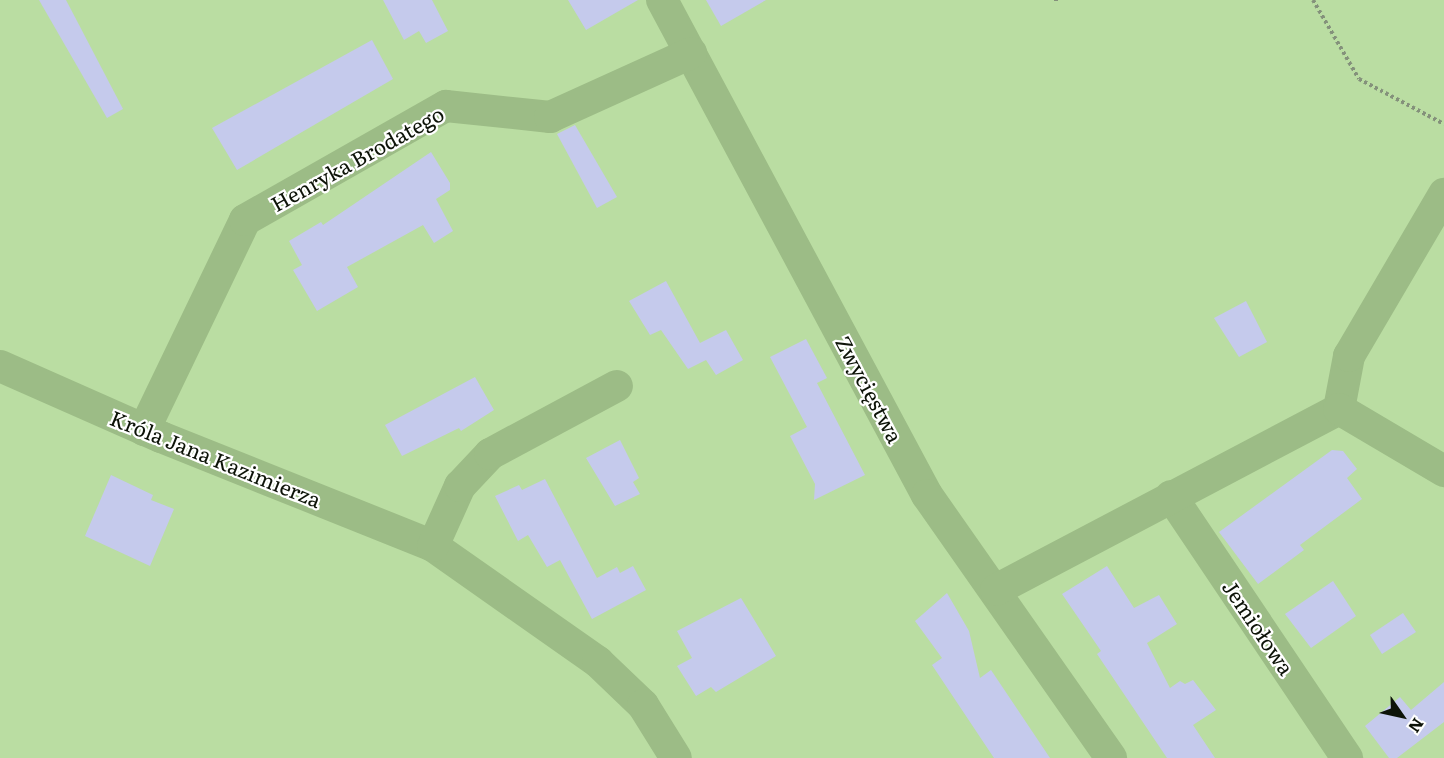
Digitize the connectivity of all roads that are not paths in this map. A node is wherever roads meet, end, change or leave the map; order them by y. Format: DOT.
graph roads {
  1 [pos="662,0"];
  2 [pos="691,53"];
  3 [pos="1444,194"];
  4 [pos="0,366"];
  5 [pos="617,386"];
  6 [pos="1339,409"];
  7 [pos="144,430"];
  8 [pos="1444,471"];
  9 [pos="1171,496"];
  10 [pos="434,546"];
  11 [pos="996,590"];
  12 [pos="676,758"];
  13 [pos="1111,758"];
  14 [pos="1347,758"];
  1 -- 2 [label="street, Zwycięstwa"];
  2 -- 7 [label="street, Henryka Brodatego"];
  2 -- 11 [label="street, Zwycięstwa"];
  3 -- 6 [label="street"];
  4 -- 7 [label="street, Króla Jana Kazimierza"];
  5 -- 10 [label="street"];
  6 -- 8 [label="street"];
  6 -- 9 [label="street"];
  7 -- 10 [label="street, Króla Jana Kazimierza"];
  9 -- 11 [label="street"];
  9 -- 14 [label="street, Jemiołowa"];
  10 -- 12 [label="street, Króla Jana Kazimierza"];
  11 -- 13 [label="street, Zwycięstwa"];
}
